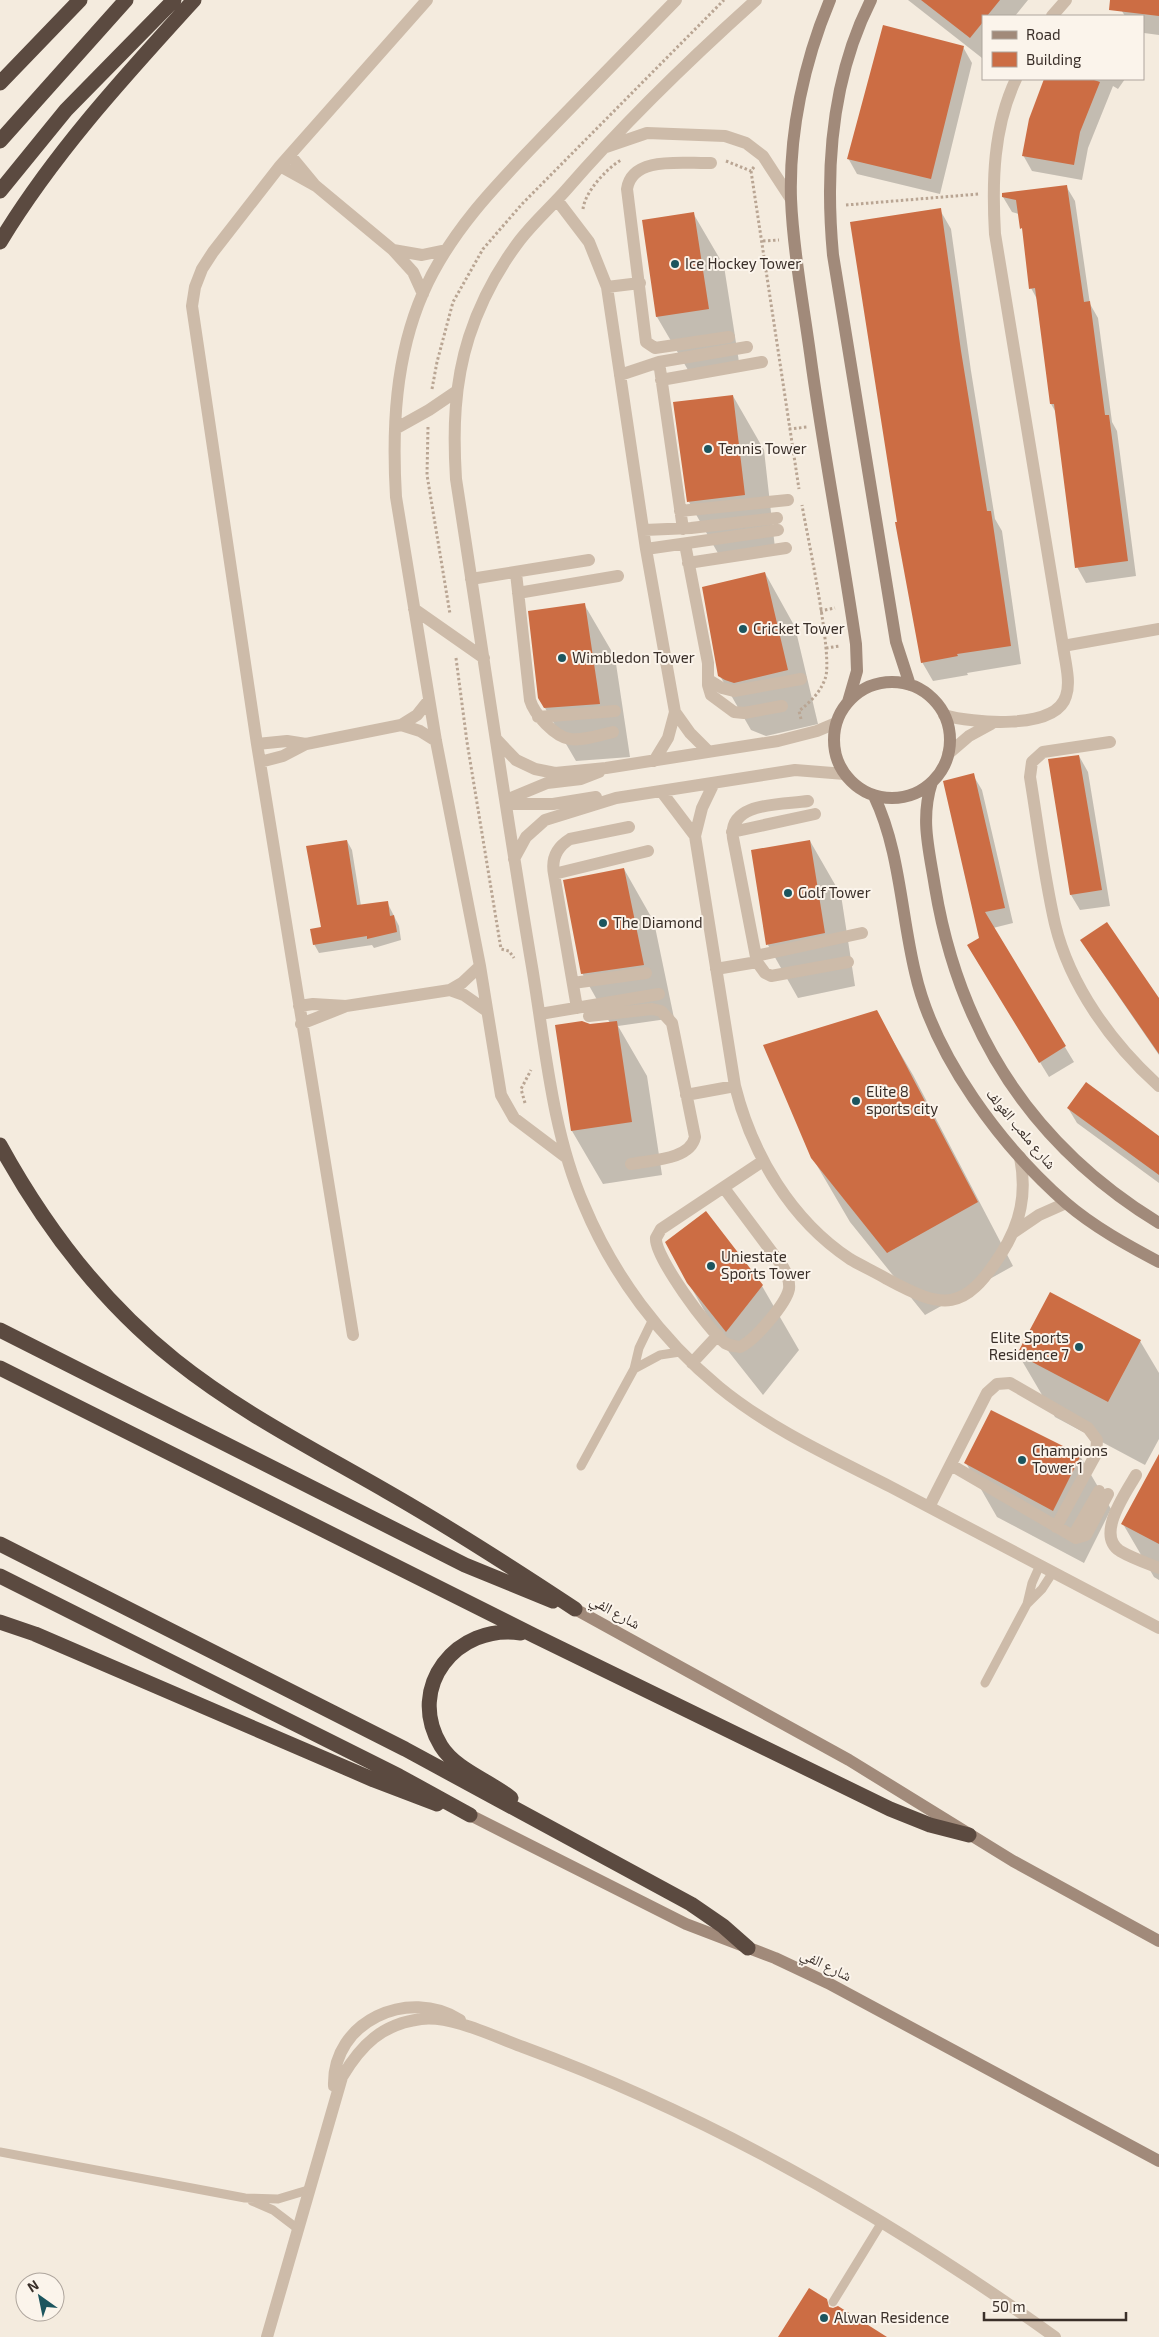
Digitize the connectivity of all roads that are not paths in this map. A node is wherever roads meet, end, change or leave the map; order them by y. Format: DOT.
graph roads {
  1 [pos="80,0"];
  2 [pos="126,0"];
  3 [pos="174,0"];
  4 [pos="194,0"];
  5 [pos="427,0"];
  6 [pos="676,0"];
  7 [pos="756,0"];
  8 [pos="830,0"];
  9 [pos="871,0"];
  10 [pos="1066,0"];
  11 [pos="1053,15"];
  12 [pos="1016,80"];
  13 [pos="0,83"];
  14 [pos="0,141"];
  15 [pos="601,149"];
  16 [pos="290,155"];
  17 [pos="710,163"];
  18 [pos="280,166"];
  19 [pos="316,186"];
  20 [pos="0,191"];
  21 [pos="791,199"];
  22 [pos="557,200"];
  23 [pos="0,242"];
  24 [pos="393,250"];
  25 [pos="446,250"];
  26 [pos="640,283"];
  27 [pos="607,287"];
  28 [pos="423,294"];
  29 [pos="729,337"];
  30 [pos="747,347"];
  31 [pos="659,362"];
  32 [pos="762,362"];
  33 [pos="620,375"];
  34 [pos="661,380"];
  35 [pos="457,391"];
  36 [pos="395,429"];
  37 [pos="788,500"];
  38 [pos="680,511"];
  39 [pos="683,529"];
  40 [pos="644,530"];
  41 [pos="684,544"];
  42 [pos="786,548"];
  43 [pos="646,549"];
  44 [pos="589,560"];
  45 [pos="688,562"];
  46 [pos="516,573"];
  47 [pos="618,576"];
  48 [pos="471,580"];
  49 [pos="518,593"];
  50 [pos="414,609"];
  51 [pos="1159,629"];
  52 [pos="1063,646"];
  53 [pos="484,658"];
  54 [pos="801,679"];
  55 [pos="709,680"];
  56 [pos="910,685"];
  57 [pos="429,700"];
  58 [pos="848,702"];
  59 [pos="782,706"];
  60 [pos="615,711"];
  61 [pos="676,712"];
  62 [pos="944,715"];
  63 [pos="538,717"];
  64 [pos="836,723"];
  65 [pos="993,723"];
  66 [pos="401,725"];
  67 [pos="613,732"];
  68 [pos="495,738"];
  69 [pos="436,741"];
  70 [pos="1110,742"];
  71 [pos="257,744"];
  72 [pos="306,744"];
  73 [pos="708,751"];
  74 [pos="948,754"];
  75 [pos="654,761"];
  76 [pos="260,762"];
  77 [pos="606,768"];
  78 [pos="845,774"];
  79 [pos="932,782"];
  80 [pos="714,783"];
  81 [pos="661,790"];
  82 [pos="874,796"];
  83 [pos="616,798"];
  84 [pos="808,801"];
  85 [pos="506,802"];
  86 [pos="815,814"];
  87 [pos="629,827"];
  88 [pos="732,832"];
  89 [pos="695,836"];
  90 [pos="648,851"];
  91 [pos="514,859"];
  92 [pos="554,874"];
  93 [pos="862,933"];
  94 [pos="757,959"];
  95 [pos="848,962"];
  96 [pos="480,966"];
  97 [pos="716,969"];
  98 [pos="646,973"];
  99 [pos="572,983"];
  100 [pos="450,990"];
  101 [pos="659,994"];
  102 [pos="299,1006"];
  103 [pos="346,1006"];
  104 [pos="577,1008"];
  105 [pos="487,1011"];
  106 [pos="540,1014"];
  107 [pos="589,1016"];
  108 [pos="301,1024"];
  109 [pos="735,1086"];
  110 [pos="1159,1086"];
  111 [pos="686,1094"];
  112 [pos="0,1145"];
  113 [pos="1020,1157"];
  114 [pos="567,1158"];
  115 [pos="763,1161"];
  116 [pos="631,1164"];
  117 [pos="724,1188"];
  118 [pos="1066,1203"];
  119 [pos="1159,1223"];
  120 [pos="1014,1232"];
  121 [pos="1159,1262"];
  122 [pos="653,1319"];
  123 [pos="0,1330"];
  124 [pos="353,1335"];
  125 [pos="718,1335"];
  126 [pos="680,1352"];
  127 [pos="692,1363"];
  128 [pos="0,1368"];
  129 [pos="634,1369"];
  130 [pos="951,1465"];
  131 [pos="581,1466"];
  132 [pos="1136,1475"];
  133 [pos="1103,1492"];
  134 [pos="929,1507"];
  135 [pos="1056,1527"];
  136 [pos="0,1544"];
  137 [pos="1040,1565"];
  138 [pos="1159,1568"];
  139 [pos="1053,1572"];
  140 [pos="0,1576"];
  141 [pos="1027,1604"];
  142 [pos="575,1609"];
  143 [pos="0,1622"];
  144 [pos="1159,1628"];
  145 [pos="535,1636"];
  146 [pos="985,1683"];
  147 [pos="470,1815"];
  148 [pos="533,1818"];
  149 [pos="969,1835"];
  150 [pos="1159,1941"];
  151 [pos="748,1948"];
  152 [pos="0,2152"];
  153 [pos="1159,2161"];
  154 [pos="308,2190"];
  155 [pos="245,2198"];
  156 [pos="882,2222"];
  157 [pos="298,2229"];
  158 [pos="833,2302"];
  159 [pos="267,2337"];
  160 [pos="1055,2337"];
  1 -- 13 [label="highway"];
  2 -- 14 [label="highway"];
  3 -- 20 [label="highway"];
  4 -- 23 [label="highway"];
  5 -- 16 [label="street"];
  6 -- 25 [label="street"];
  7 -- 15 [label="street"];
  8 -- 21 [label="street"];
  9 -- 56 [label="street"];
  10 -- 11 [label="street"];
  12 -- 52 [label="street"];
  15 -- 21 [label="street"];
  15 -- 22 [label="street"];
  16 -- 18 [label="street"];
  16 -- 19 [label="street"];
  17 -- 26 [label="street"];
  18 -- 19 [label="street"];
  18 -- 71 [label="street"];
  19 -- 24 [label="street"];
  21 -- 58 [label="street"];
  22 -- 27 [label="street"];
  22 -- 35 [label="street"];
  24 -- 25 [label="street"];
  24 -- 28 [label="street"];
  25 -- 28 [label="street"];
  26 -- 27 [label="street"];
  26 -- 29 [label="street"];
  27 -- 33 [label="street"];
  28 -- 36 [label="street"];
  30 -- 31 [label="street"];
  31 -- 33 [label="street"];
  31 -- 34 [label="street"];
  32 -- 34 [label="street"];
  33 -- 40 [label="street"];
  34 -- 38 [label="street"];
  35 -- 36 [label="street"];
  35 -- 48 [label="street"];
  36 -- 50 [label="street"];
  37 -- 38 [label="street"];
  38 -- 39 [label="street"];
  39 -- 40 [label="street"];
  39 -- 41 [label="street"];
  40 -- 43 [label="street"];
  41 -- 43 [label="street"];
  41 -- 45 [label="street"];
  42 -- 45 [label="street"];
  43 -- 61 [label="street"];
  44 -- 46 [label="street"];
  45 -- 55 [label="street"];
  46 -- 48 [label="street"];
  46 -- 49 [label="street"];
  47 -- 49 [label="street"];
  48 -- 53 [label="street"];
  49 -- 63 [label="street"];
  50 -- 53 [label="street"];
  50 -- 57 [label="street"];
  51 -- 52 [label="street"];
  52 -- 65 [label="street"];
  53 -- 68 [label="street"];
  54 -- 55 [label="street"];
  55 -- 59 [label="street"];
  56 -- 58 [label="street"];
  56 -- 62 [label="street"];
  57 -- 66 [label="street"];
  57 -- 69 [label="street"];
  58 -- 64 [label="street"];
  60 -- 63 [label="street"];
  61 -- 73 [label="street"];
  61 -- 75 [label="street"];
  62 -- 65 [label="street"];
  62 -- 74 [label="street"];
  63 -- 67 [label="street"];
  64 -- 73 [label="street"];
  64 -- 78 [label="street"];
  65 -- 74 [label="street"];
  66 -- 69 [label="street"];
  66 -- 72 [label="street"];
  68 -- 77 [label="street"];
  68 -- 85 [label="street"];
  69 -- 96 [label="street"];
  70 -- 110 [label="street"];
  71 -- 72 [label="street"];
  71 -- 76 [label="street"];
  72 -- 76 [label="street"];
  73 -- 75 [label="street"];
  74 -- 79 [label="street"];
  75 -- 77 [label="street"];
  76 -- 102 [label="street"];
  77 -- 85 [label="street"];
  78 -- 80 [label="street"];
  78 -- 82 [label="street"];
  79 -- 82 [label="street"];
  79 -- 119 [label="street, شارع ملعب الغولف"];
  80 -- 81 [label="street"];
  80 -- 89 [label="street"];
  81 -- 83 [label="street"];
  81 -- 89 [label="street"];
  82 -- 113 [label="street, شارع ملعب الغولف"];
  83 -- 85 [label="street"];
  83 -- 91 [label="street"];
  84 -- 88 [label="street"];
  85 -- 91 [label="street"];
  86 -- 88 [label="street"];
  87 -- 92 [label="street"];
  88 -- 94 [label="street"];
  89 -- 97 [label="street"];
  90 -- 92 [label="street"];
  91 -- 106 [label="street"];
  92 -- 99 [label="street"];
  93 -- 94 [label="street"];
  94 -- 95 [label="street"];
  94 -- 97 [label="street"];
  96 -- 100 [label="street"];
  96 -- 105 [label="street"];
  97 -- 109 [label="street"];
  98 -- 99 [label="street"];
  99 -- 104 [label="street"];
  100 -- 103 [label="street"];
  100 -- 105 [label="street"];
  101 -- 104 [label="street"];
  102 -- 103 [label="street"];
  102 -- 108 [label="street"];
  103 -- 108 [label="street"];
  104 -- 106 [label="street"];
  105 -- 114 [label="street"];
  106 -- 114 [label="street"];
  107 -- 111 [label="street"];
  108 -- 124 [label="street"];
  109 -- 111 [label="street"];
  109 -- 115 [label="street"];
  111 -- 116 [label="street"];
  112 -- 142 [label="highway"];
  113 -- 118 [label="street, شارع ملعب الغولف"];
  113 -- 120 [label="street"];
  114 -- 122 [label="street"];
  115 -- 117 [label="street"];
  115 -- 120 [label="street"];
  117 -- 125 [label="street"];
  117 -- 125 [label="street"];
  118 -- 120 [label="street"];
  118 -- 121 [label="street, شارع ملعب الغولف"];
  122 -- 126 [label="street"];
  122 -- 129 [label="lane"];
  123 -- 142 [label="highway"];
  125 -- 127 [label="street"];
  126 -- 127 [label="street"];
  126 -- 129 [label="lane"];
  127 -- 134 [label="street"];
  128 -- 145 [label="highway"];
  129 -- 131 [label="lane"];
  130 -- 134 [label="street"];
  130 -- 135 [label="street"];
  130 -- 135 [label="street"];
  132 -- 138 [label="street"];
  133 -- 135 [label="street"];
  134 -- 137 [label="street"];
  136 -- 148 [label="highway"];
  137 -- 139 [label="street"];
  137 -- 141 [label="lane"];
  139 -- 141 [label="lane"];
  139 -- 144 [label="street"];
  140 -- 147 [label="highway"];
  141 -- 146 [label="lane"];
  142 -- 149 [label="street, شارع الفي"];
  143 -- 147 [label="highway"];
  145 -- 148 [label="highway"];
  145 -- 149 [label="highway"];
  147 -- 151 [label="street, شارع الفي"];
  148 -- 151 [label="highway"];
  149 -- 150 [label="street, شارع الفي"];
  151 -- 153 [label="street, شارع الفي"];
  152 -- 155 [label="lane"];
  154 -- 155 [label="lane"];
  154 -- 156 [label="street"];
  154 -- 157 [label="street"];
  155 -- 157 [label="lane"];
  156 -- 158 [label="lane"];
  156 -- 160 [label="street"];
  157 -- 159 [label="street"];
}
